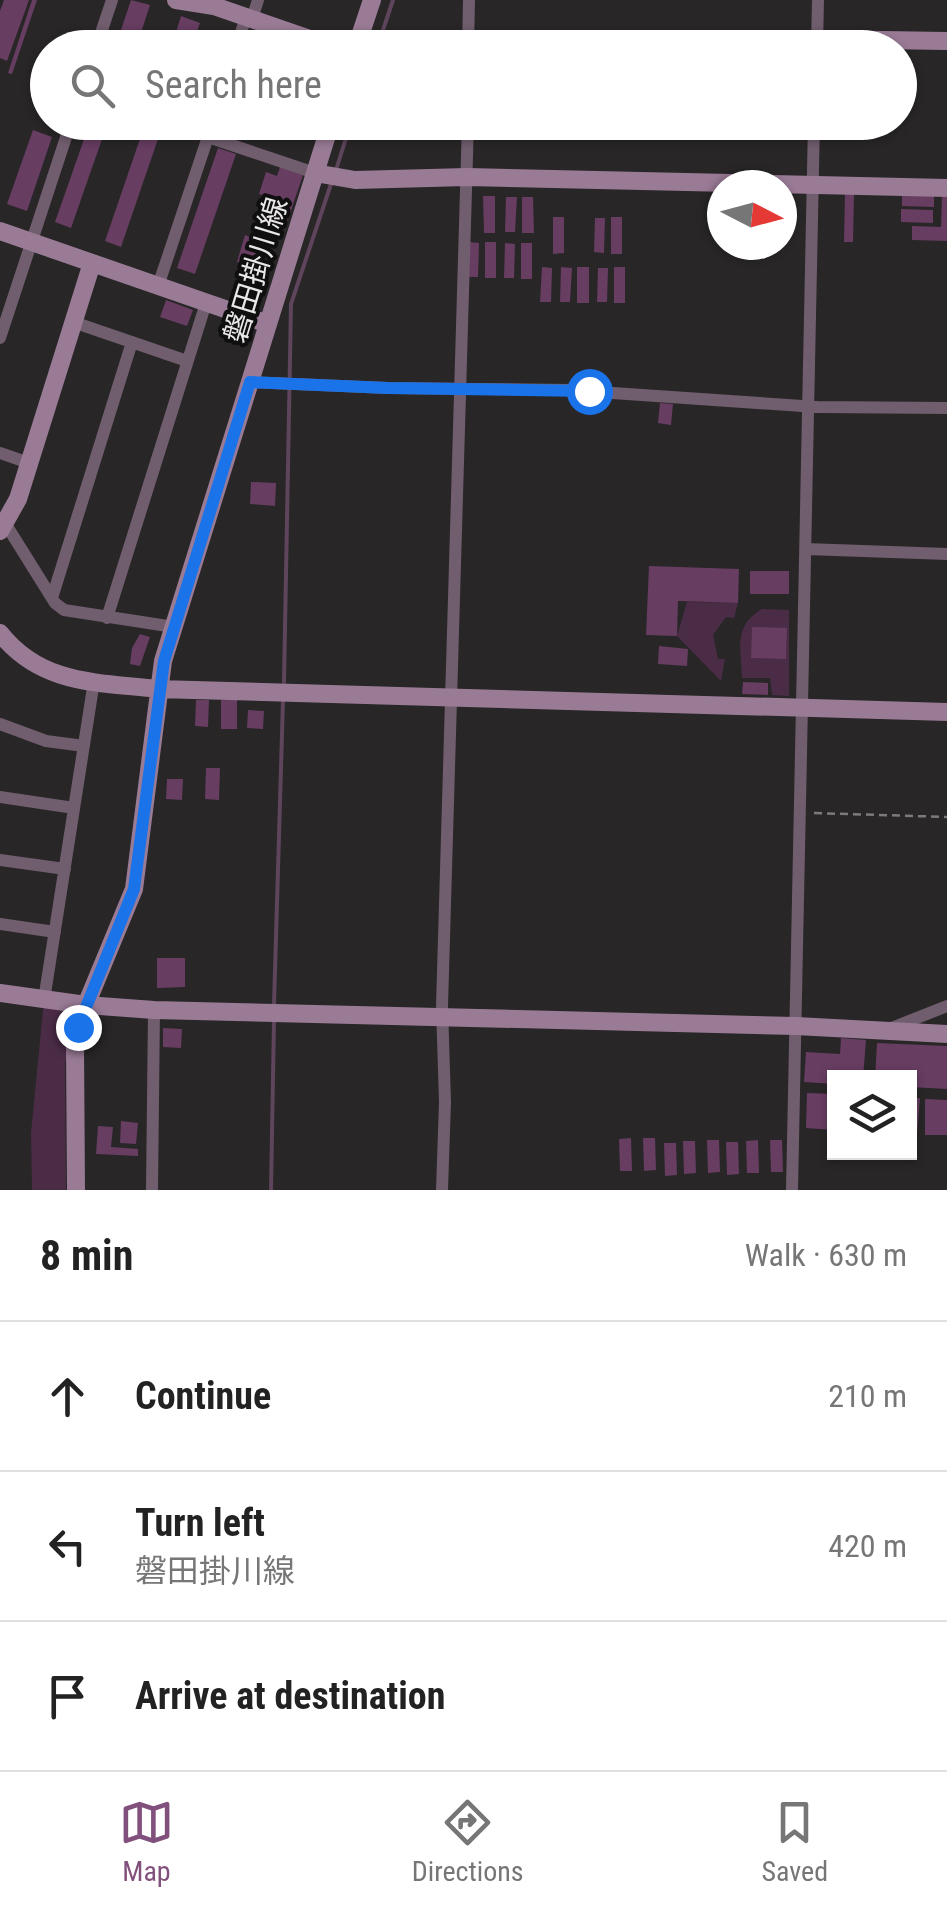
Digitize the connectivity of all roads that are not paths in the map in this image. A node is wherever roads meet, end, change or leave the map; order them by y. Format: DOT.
graph roads {
  1 [pos="112,0"];
  2 [pos="176,0"];
  3 [pos="258,0"];
  4 [pos="372,0"];
  5 [pos="469,0"];
  6 [pos="818,0"];
  7 [pos="249,18"];
  8 [pos="102,30"];
  9 [pos="244,30"];
  10 [pos="284,30"];
  11 [pos="362,30"];
  12 [pos="468,30"];
  13 [pos="817,30"];
  14 [pos="917,41"];
  15 [pos="947,41"];
  16 [pos="65,140"];
  17 [pos="207,140"];
  18 [pos="234,140"];
  19 [pos="326,140"];
  20 [pos="468,140"];
  21 [pos="814,140"];
  22 [pos="314,173"];
  23 [pos="467,177"];
  24 [pos="813,184"];
  25 [pos="947,188"];
  26 [pos="0,231"];
  27 [pos="30,242"];
  28 [pos="92,263"];
  29 [pos="158,286"];
  30 [pos="6,300"];
  31 [pos="206,303"];
  32 [pos="74,322"];
  33 [pos="268,324"];
  34 [pos="0,338"];
  35 [pos="132,342"];
  36 [pos="188,361"];
  37 [pos="250,382"];
  38 [pos="457,388"];
  39 [pos="809,405"];
  40 [pos="947,408"];
  41 [pos="0,454"];
  42 [pos="29,463"];
  43 [pos="3,527"];
  44 [pos="806,550"];
  45 [pos="947,554"];
  46 [pos="52,598"];
  47 [pos="107,618"];
  48 [pos="174,627"];
  49 [pos="0,632"];
  50 [pos="94,681"];
  51 [pos="158,689"];
  52 [pos="450,696"];
  53 [pos="800,708"];
  54 [pos="947,712"];
  55 [pos="0,724"];
  56 [pos="84,746"];
  57 [pos="0,797"];
  58 [pos="74,808"];
  59 [pos="0,860"];
  60 [pos="65,869"];
  61 [pos="0,924"];
  62 [pos="55,932"];
  63 [pos="0,993"];
  64 [pos="44,1000"];
  65 [pos="86,1005"];
  66 [pos="947,1006"];
  67 [pos="154,1010"];
  68 [pos="443,1018"];
  69 [pos="796,1026"];
  70 [pos="885,1030"];
  71 [pos="947,1034"];
  72 [pos="76,1190"];
  73 [pos="152,1190"];
  74 [pos="442,1190"];
  75 [pos="792,1190"];
  1 -- 8 [label="street"];
  2 -- 7 [label="street"];
  3 -- 7 [label="street"];
  4 -- 11 [label="street"];
  5 -- 12 [label="street"];
  6 -- 13 [label="street"];
  7 -- 9 [label="street"];
  7 -- 10 [label="street"];
  14 -- 15 [label="street"];
  16 -- 27 [label="street"];
  17 -- 29 [label="street"];
  18 -- 22 [label="street"];
  19 -- 22 [label="street, 磐田掛川線"];
  20 -- 23 [label="street"];
  21 -- 24 [label="street"];
  22 -- 23 [label="street"];
  22 -- 33 [label="street, 磐田掛川線"];
  23 -- 24 [label="street"];
  23 -- 38 [label="street"];
  24 -- 25 [label="street"];
  24 -- 39 [label="street"];
  26 -- 27 [label="street"];
  27 -- 28 [label="street"];
  27 -- 30 [label="street"];
  28 -- 29 [label="street"];
  28 -- 32 [label="street"];
  29 -- 31 [label="street"];
  30 -- 34 [label="street"];
  31 -- 33 [label="street"];
  31 -- 36 [label="street"];
  32 -- 35 [label="street"];
  32 -- 42 [label="street"];
  33 -- 37 [label="street, 磐田掛川線"];
  35 -- 36 [label="street"];
  35 -- 46 [label="street"];
  36 -- 47 [label="street"];
  37 -- 38 [label="street"];
  37 -- 48 [label="street, 磐田掛川線"];
  38 -- 39 [label="street"];
  38 -- 52 [label="street"];
  39 -- 40 [label="street"];
  39 -- 44 [label="street"];
  41 -- 42 [label="street"];
  42 -- 43 [label="street"];
  43 -- 46 [label="street"];
  44 -- 45 [label="street"];
  44 -- 53 [label="street"];
  46 -- 47 [label="street"];
  47 -- 48 [label="street"];
  48 -- 51 [label="street, 磐田掛川線"];
  49 -- 50 [label="street"];
  50 -- 51 [label="street"];
  50 -- 56 [label="street"];
  51 -- 52 [label="street"];
  51 -- 65 [label="street, 磐田掛川線"];
  52 -- 53 [label="street"];
  52 -- 68 [label="street"];
  53 -- 54 [label="street"];
  53 -- 69 [label="street"];
  55 -- 56 [label="street"];
  56 -- 58 [label="street"];
  57 -- 58 [label="street"];
  58 -- 60 [label="street"];
  59 -- 60 [label="street"];
  60 -- 62 [label="street"];
  61 -- 62 [label="street"];
  62 -- 64 [label="street"];
  63 -- 64 [label="street"];
  64 -- 65 [label="street"];
  65 -- 67 [label="street"];
  65 -- 72 [label="street, 磐田掛川線"];
  66 -- 70 [label="street"];
  67 -- 68 [label="street"];
  67 -- 73 [label="street"];
  68 -- 69 [label="street"];
  68 -- 74 [label="street"];
  69 -- 70 [label="street"];
  69 -- 75 [label="street"];
  70 -- 71 [label="street"];
}
